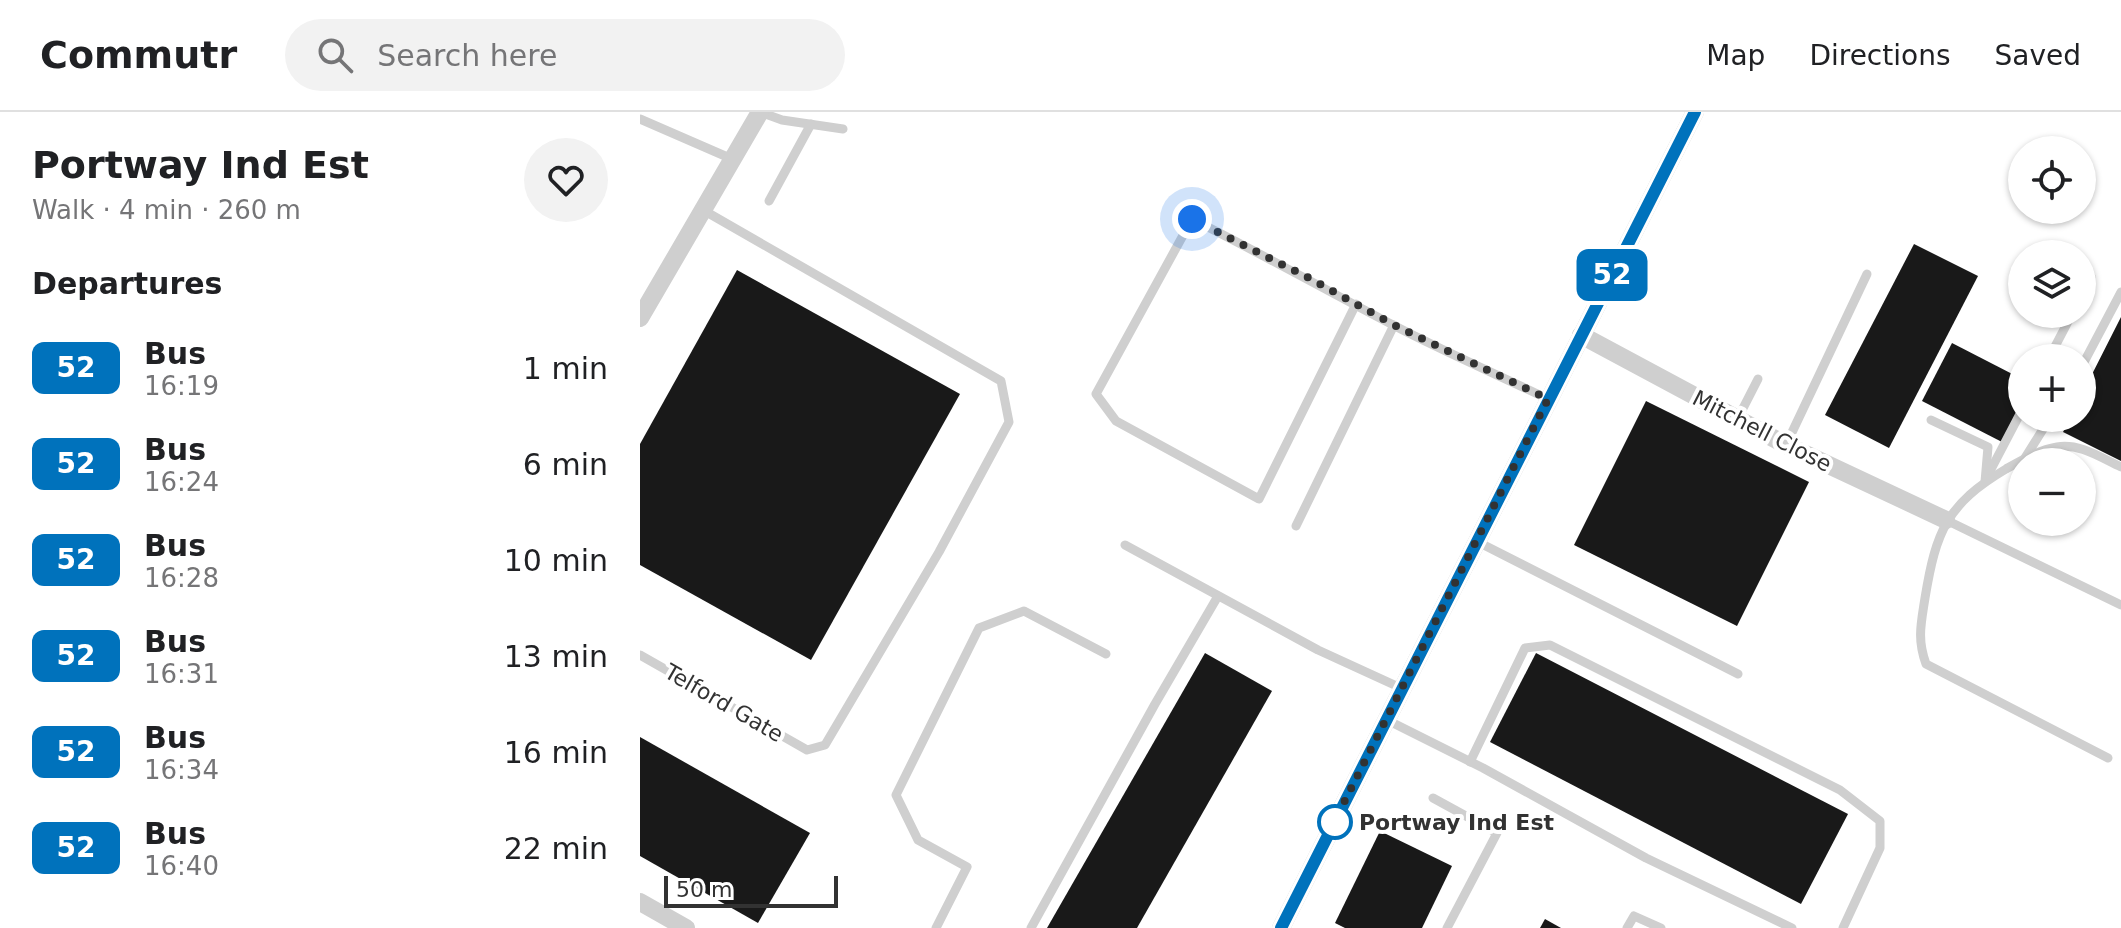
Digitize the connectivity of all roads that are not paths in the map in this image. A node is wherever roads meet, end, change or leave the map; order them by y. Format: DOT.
graph roads {
  1 [pos="760,112"];
  2 [pos="1695,112"];
  3 [pos="640,119"];
  4 [pos="811,124"];
  5 [pos="843,129"];
  6 [pos="732,159"];
  7 [pos="769,201"];
  8 [pos="703,210"];
  9 [pos="1867,274"];
  10 [pos="2121,292"];
  11 [pos="1356,304"];
  12 [pos="642,311"];
  13 [pos="1394,325"];
  14 [pos="1581,335"];
  15 [pos="2094,344"];
  16 [pos="1758,379"];
  17 [pos="1548,399"];
  18 [pos="1737,420"];
  19 [pos="1931,420"];
  20 [pos="2011,432"];
  21 [pos="1786,445"];
  22 [pos="2055,448"];
  23 [pos="2081,448"];
  24 [pos="2096,455"];
  25 [pos="2121,467"];
  26 [pos="2008,468"];
  27 [pos="1985,482"];
  28 [pos="1946,520"];
  29 [pos="1296,526"];
  30 [pos="1476,541"];
  31 [pos="1125,545"];
  32 [pos="1218,596"];
  33 [pos="2121,605"];
  34 [pos="1106,654"];
  35 [pos="640,655"];
  36 [pos="1738,674"];
  37 [pos="1401,688"];
  38 [pos="1387,720"];
  39 [pos="2108,758"];
  40 [pos="1470,762"];
  41 [pos="1433,798"];
  42 [pos="640,902"];
  43 [pos="686,928"];
  44 [pos="936,928"];
  45 [pos="1031,928"];
  46 [pos="1281,928"];
  47 [pos="1447,928"];
  48 [pos="1627,928"];
  49 [pos="1661,928"];
  50 [pos="1792,928"];
  51 [pos="1843,928"];
  1 -- 4 [label="lane"];
  1 -- 6 [label="street"];
  2 -- 14 [label="street"];
  3 -- 6 [label="lane"];
  4 -- 5 [label="lane"];
  4 -- 7 [label="lane"];
  6 -- 8 [label="street"];
  8 -- 12 [label="street"];
  8 -- 35 [label="lane, Telford Gate"];
  9 -- 21 [label="lane"];
  10 -- 15 [label="lane"];
  11 -- 11 [label="lane"];
  11 -- 13 [label="lane"];
  13 -- 17 [label="lane"];
  13 -- 29 [label="lane"];
  14 -- 17 [label="street"];
  14 -- 18 [label="street, Mitchell Close"];
  16 -- 18 [label="lane"];
  17 -- 30 [label="street"];
  18 -- 21 [label="street, Mitchell Close"];
  19 -- 27 [label="lane"];
  20 -- 27 [label="lane"];
  21 -- 28 [label="street, Mitchell Close"];
  22 -- 23 [label="lane"];
  24 -- 25 [label="lane"];
  26 -- 27 [label="lane"];
  27 -- 28 [label="lane"];
  28 -- 33 [label="lane"];
  28 -- 39 [label="lane"];
  30 -- 36 [label="lane"];
  30 -- 37 [label="street"];
  31 -- 32 [label="lane"];
  32 -- 37 [label="lane"];
  32 -- 45 [label="lane"];
  34 -- 44 [label="lane"];
  37 -- 38 [label="street"];
  38 -- 40 [label="lane"];
  38 -- 46 [label="street"];
  40 -- 50 [label="lane"];
  40 -- 51 [label="lane"];
  41 -- 47 [label="lane"];
  42 -- 43 [label="street"];
  48 -- 49 [label="lane"];
}
